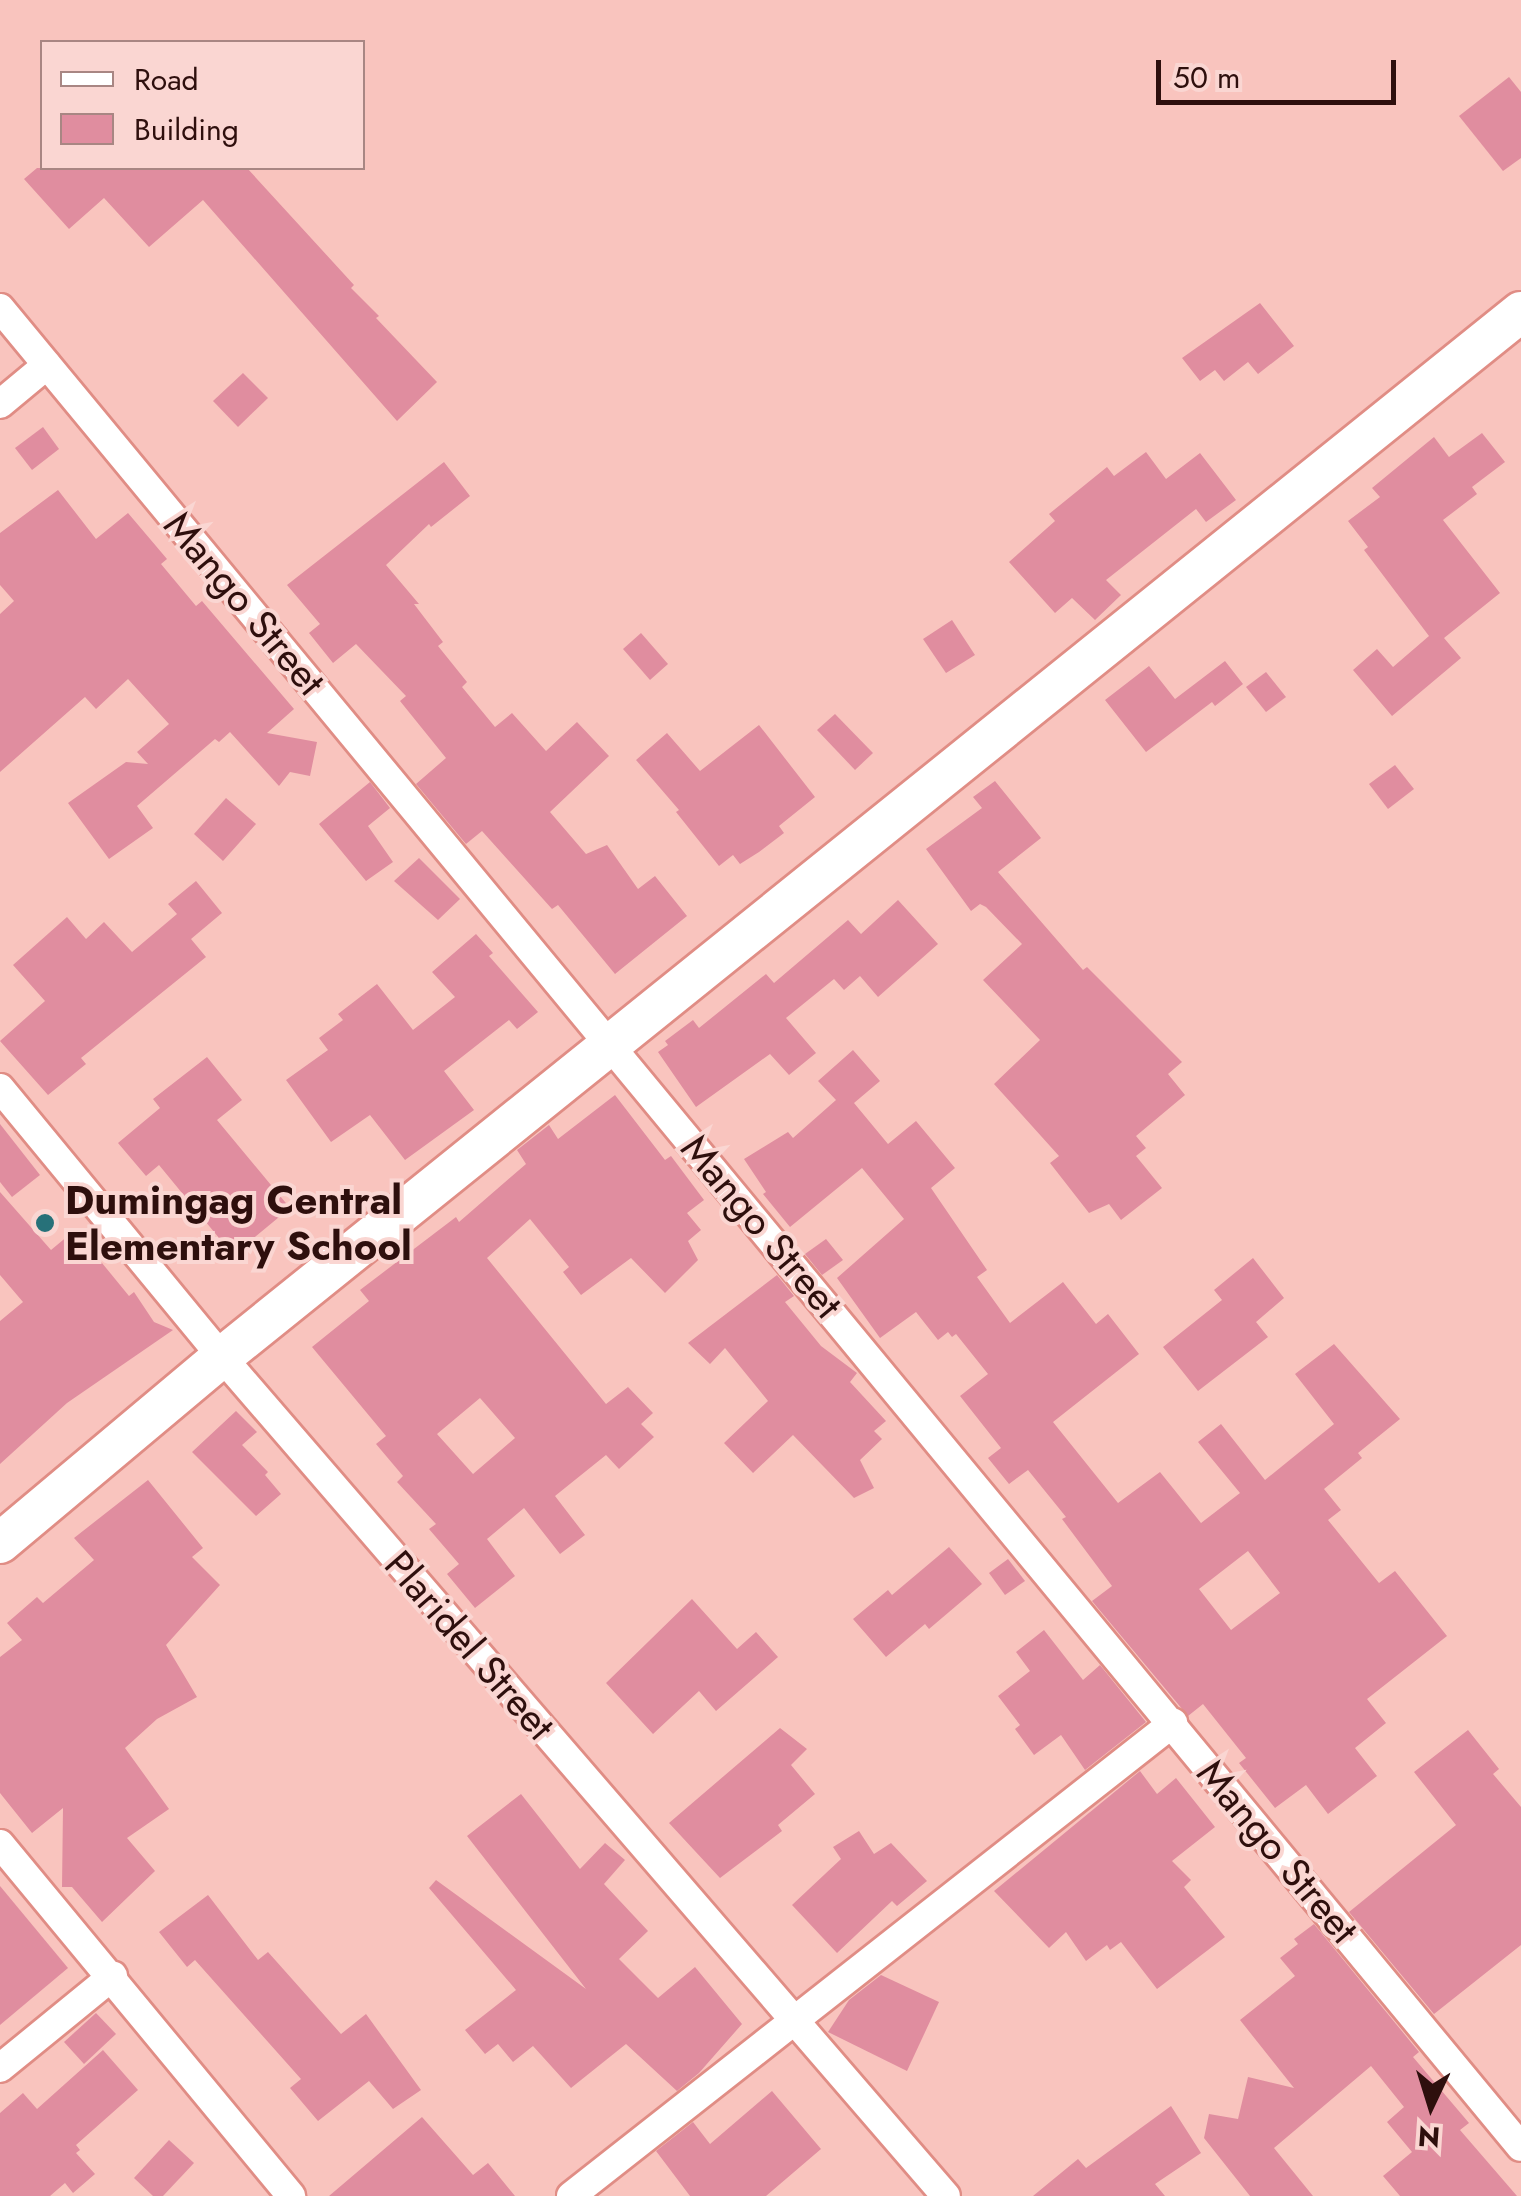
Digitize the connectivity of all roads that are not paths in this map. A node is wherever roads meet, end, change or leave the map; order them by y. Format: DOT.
graph roads {
  1 [pos="0,308"];
  2 [pos="1521,312"];
  3 [pos="47,365"];
  4 [pos="0,404"];
  5 [pos="612,1044"];
  6 [pos="0,1088"];
  7 [pos="222,1357"];
  8 [pos="0,1543"];
  9 [pos="1172,1723"];
  10 [pos="0,1844"];
  11 [pos="113,1976"];
  12 [pos="794,2022"];
  13 [pos="0,2068"];
  14 [pos="1521,2147"];
  15 [pos="290,2196"];
  16 [pos="570,2196"];
  17 [pos="946,2196"];
  1 -- 3 [label="street, Mango Street"];
  2 -- 5 [label="main road"];
  3 -- 4 [label="street"];
  3 -- 5 [label="street, Mango Street"];
  5 -- 7 [label="main road"];
  5 -- 9 [label="street, Mango Street"];
  6 -- 7 [label="street, Plaridel Street"];
  7 -- 8 [label="main road"];
  7 -- 12 [label="street, Plaridel Street"];
  9 -- 12 [label="street"];
  9 -- 14 [label="street, Mango Street"];
  10 -- 11 [label="street"];
  11 -- 13 [label="street"];
  11 -- 15 [label="street"];
  12 -- 16 [label="street"];
  12 -- 17 [label="street, Plaridel Street"];
}
